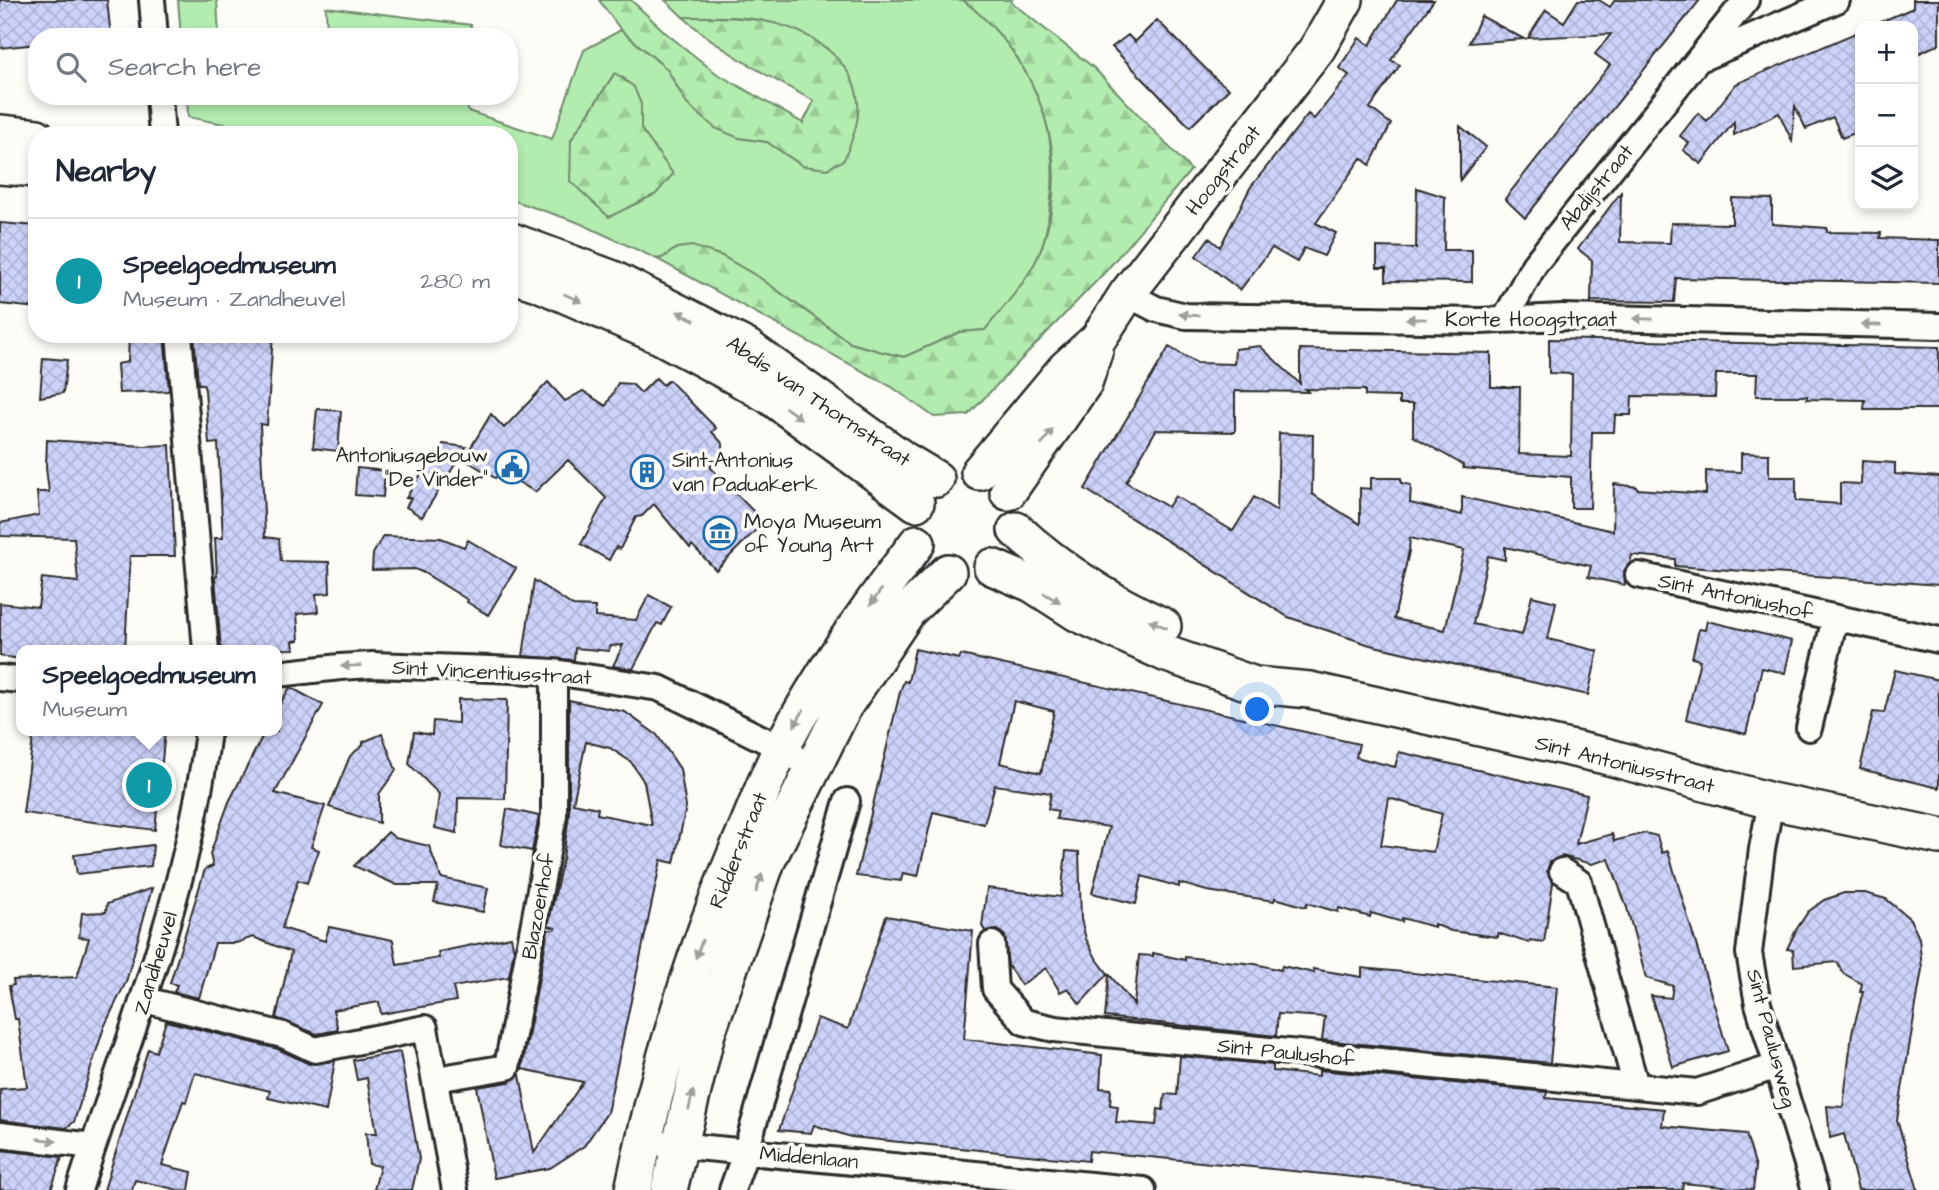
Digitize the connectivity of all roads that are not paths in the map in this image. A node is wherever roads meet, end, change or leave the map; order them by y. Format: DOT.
graph roads {
  1 [pos="152,0"];
  2 [pos="1345,0"];
  3 [pos="1746,0"];
  4 [pos="1837,0"];
  5 [pos="154,28"];
  6 [pos="1696,61"];
  7 [pos="160,105"];
  8 [pos="161,126"];
  9 [pos="0,133"];
  10 [pos="28,136"];
  11 [pos="0,166"];
  12 [pos="28,168"];
  13 [pos="518,243"];
  14 [pos="518,277"];
  15 [pos="1127,294"];
  16 [pos="1505,319"];
  17 [pos="1939,326"];
  18 [pos="1098,339"];
  19 [pos="179,343"];
  20 [pos="979,472"];
  21 [pos="926,491"];
  22 [pos="1007,492"];
  23 [pos="1016,530"];
  24 [pos="917,543"];
  25 [pos="992,567"];
  26 [pos="948,572"];
  27 [pos="1638,575"];
  28 [pos="1835,618"];
  29 [pos="1939,619"];
  30 [pos="1914,634"];
  31 [pos="1939,640"];
  32 [pos="206,645"];
  33 [pos="554,672"];
  34 [pos="282,673"];
  35 [pos="1310,690"];
  36 [pos="1809,728"];
  37 [pos="207,736"];
  38 [pos="781,748"];
  39 [pos="814,769"];
  40 [pos="847,801"];
  41 [pos="1771,802"];
  42 [pos="1939,836"];
  43 [pos="1562,871"];
  44 [pos="992,944"];
  45 [pos="145,1000"];
  46 [pos="1777,1066"];
  47 [pos="436,1079"];
  48 [pos="1636,1086"];
  49 [pos="0,1135"];
  50 [pos="643,1141"];
  51 [pos="93,1146"];
  52 [pos="680,1146"];
  53 [pos="746,1152"];
  54 [pos="79,1190"];
  55 [pos="456,1190"];
  56 [pos="633,1190"];
  57 [pos="669,1190"];
  58 [pos="732,1190"];
  59 [pos="1143,1190"];
  60 [pos="1815,1190"];
  1 -- 5 [label="street"];
  2 -- 15 [label="main road, Hoogstraat"];
  3 -- 6 [label="street, Abdijstraat"];
  4 -- 6 [label="street, Abdijstraat"];
  6 -- 16 [label="street, Abdijstraat"];
  7 -- 8 [label="street"];
  9 -- 10 [label="main road"];
  11 -- 12 [label="main road"];
  21 -- 13 [label="main road, Abdis van Thornstraat, one-way"];
  14 -- 21 [label="main road, Abdis van Thornstraat, one-way"];
  16 -- 15 [label="street, Korte Hoogstraat, one-way"];
  15 -- 18 [label="main road, Hoogstraat"];
  17 -- 16 [label="street, Korte Hoogstraat, one-way"];
  18 -- 20 [label="main road, Hoogstraat"];
  22 -- 18 [label="main road, Hoogstraat, one-way"];
  19 -- 32 [label="street"];
  20 -- 21 [label="main road"];
  20 -- 22 [label="main road"];
  21 -- 24 [label="main road"];
  22 -- 23 [label="main road"];
  23 -- 25 [label="main road"];
  35 -- 23 [label="main road, Sint Antoniusstraat, one-way"];
  24 -- 26 [label="main road"];
  24 -- 38 [label="main road, Ridderstraat, one-way"];
  25 -- 26 [label="main road"];
  25 -- 35 [label="main road, Sint Antoniusstraat, one-way"];
  26 -- 39 [label="main road, Ridderstraat"];
  27 -- 28 [label="street, Sint Antoniushof"];
  28 -- 30 [label="street, Sint Antoniushof"];
  28 -- 36 [label="street, Sint Antoniushof"];
  29 -- 30 [label="street"];
  30 -- 31 [label="street, Sint Antoniushof"];
  33 -- 34 [label="street, Sint Vincentiusstraat, one-way"];
  33 -- 38 [label="street, Sint Vincentiusstraat"];
  33 -- 47 [label="street, Blazoenhof"];
  35 -- 41 [label="main road, Sint Antoniusstraat"];
  37 -- 45 [label="street, Zandheuvel"];
  38 -- 39 [label="street, Sint Vincentiusstraat"];
  38 -- 50 [label="main road, Ridderstraat, one-way"];
  52 -- 39 [label="main road, Ridderstraat, one-way"];
  40 -- 53 [label="street"];
  41 -- 42 [label="main road, Sint Antoniusstraat"];
  41 -- 46 [label="street, Sint Paulusweg"];
  43 -- 48 [label="street"];
  44 -- 48 [label="street, Sint Paulushof"];
  45 -- 47 [label="street"];
  45 -- 51 [label="street, Zandheuvel"];
  46 -- 48 [label="street, Sint Paulushof"];
  46 -- 60 [label="street, Sint Paulusweg"];
  47 -- 55 [label="street"];
  49 -- 51 [label="street, one-way"];
  50 -- 52 [label="street, Middenlaan"];
  50 -- 56 [label="main road, Ridderstraat"];
  51 -- 54 [label="street, Zandheuvel"];
  52 -- 53 [label="street, Middenlaan"];
  52 -- 57 [label="main road, Ridderstraat"];
  53 -- 58 [label="street"];
  53 -- 59 [label="street, Middenlaan"];
}
